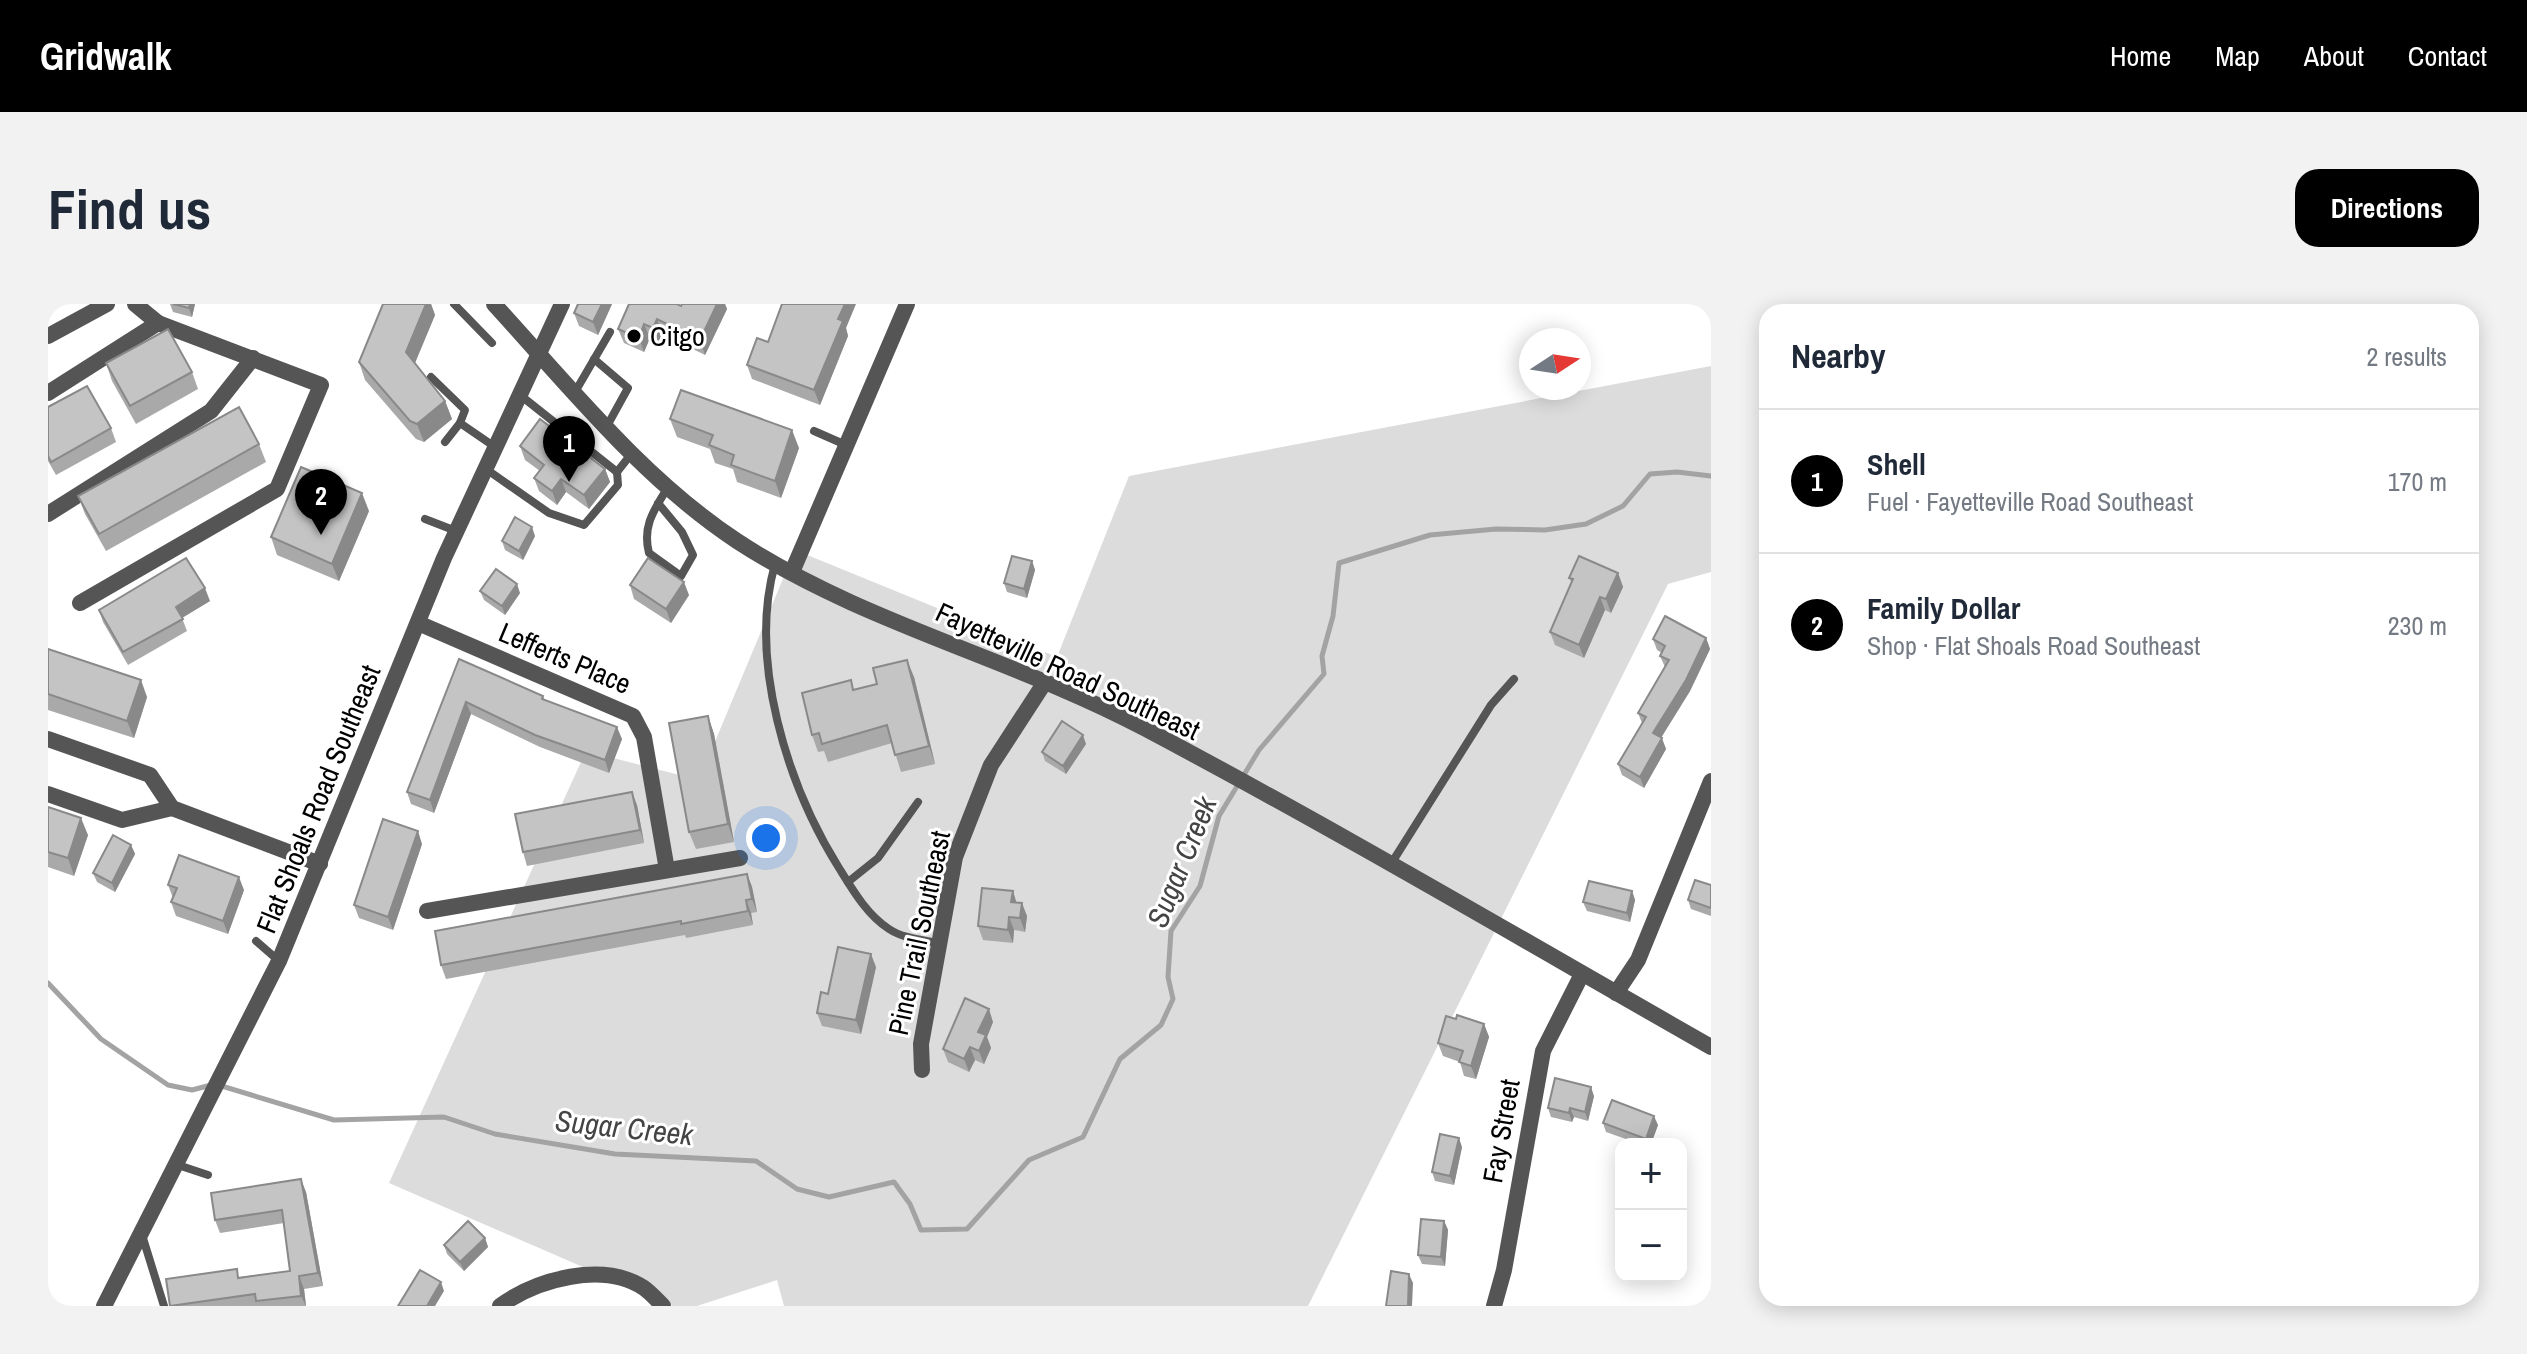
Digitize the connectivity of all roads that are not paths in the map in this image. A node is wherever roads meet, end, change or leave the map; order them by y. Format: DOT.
graph roads {
  1 [pos="107,304"];
  2 [pos="135,304"];
  3 [pos="454,304"];
  4 [pos="494,304"];
  5 [pos="562,304"];
  6 [pos="907,304"];
  7 [pos="158,323"];
  8 [pos="610,332"];
  9 [pos="48,336"];
  10 [pos="492,343"];
  11 [pos="539,354"];
  12 [pos="253,358"];
  13 [pos="594,359"];
  14 [pos="431,377"];
  15 [pos="575,392"];
  16 [pos="48,393"];
  17 [pos="520,395"];
  18 [pos="460,423"];
  19 [pos="607,426"];
  20 [pos="814,431"];
  21 [pos="445,442"];
  22 [pos="846,446"];
  23 [pos="496,447"];
  24 [pos="632,453"];
  25 [pos="486,469"];
  26 [pos="617,472"];
  27 [pos="669,485"];
  28 [pos="658,503"];
  29 [pos="48,514"];
  30 [pos="425,519"];
  31 [pos="457,532"];
  32 [pos="776,563"];
  33 [pos="792,572"];
  34 [pos="80,603"];
  35 [pos="418,623"];
  36 [pos="1514,679"];
  37 [pos="1045,682"];
  38 [pos="48,739"];
  39 [pos="1711,781"];
  40 [pos="48,794"];
  41 [pos="918,802"];
  42 [pos="172,808"];
  43 [pos="740,858"];
  44 [pos="320,864"];
  45 [pos="1390,866"];
  46 [pos="667,870"];
  47 [pos="848,882"];
  48 [pos="427,911"];
  49 [pos="256,941"];
  50 [pos="942,944"];
  51 [pos="279,961"];
  52 [pos="1582,974"];
  53 [pos="1616,993"];
  54 [pos="1711,1047"];
  55 [pos="922,1070"];
  56 [pos="178,1165"];
  57 [pos="208,1175"];
  58 [pos="142,1234"];
  59 [pos="104,1306"];
  60 [pos="164,1306"];
  61 [pos="500,1306"];
  62 [pos="663,1306"];
  63 [pos="1494,1306"];
  1 -- 9 [label="street"];
  2 -- 7 [label="street"];
  3 -- 10 [label="lane"];
  4 -- 11 [label="street, Fayetteville Road Southeast"];
  5 -- 11 [label="street, Flat Shoals Road Southeast"];
  6 -- 22 [label="street"];
  7 -- 12 [label="street"];
  7 -- 16 [label="street"];
  8 -- 13 [label="lane"];
  11 -- 15 [label="street, Fayetteville Road Southeast"];
  11 -- 17 [label="street, Flat Shoals Road Southeast"];
  12 -- 29 [label="street"];
  12 -- 34 [label="street"];
  13 -- 15 [label="lane"];
  13 -- 19 [label="lane"];
  14 -- 18 [label="lane"];
  15 -- 19 [label="street, Fayetteville Road Southeast"];
  17 -- 23 [label="street, Flat Shoals Road Southeast"];
  17 -- 26 [label="lane"];
  18 -- 21 [label="lane"];
  18 -- 23 [label="lane"];
  19 -- 24 [label="street, Fayetteville Road Southeast"];
  20 -- 22 [label="lane"];
  22 -- 33 [label="street"];
  23 -- 25 [label="street, Flat Shoals Road Southeast"];
  24 -- 26 [label="lane"];
  24 -- 27 [label="street, Fayetteville Road Southeast"];
  25 -- 26 [label="lane"];
  25 -- 31 [label="street, Flat Shoals Road Southeast"];
  27 -- 28 [label="lane"];
  27 -- 32 [label="street, Fayetteville Road Southeast"];
  28 -- 28 [label="lane"];
  30 -- 31 [label="lane"];
  31 -- 35 [label="street, Flat Shoals Road Southeast"];
  32 -- 33 [label="street, Fayetteville Road Southeast"];
  32 -- 47 [label="lane"];
  33 -- 37 [label="street, Fayetteville Road Southeast"];
  35 -- 44 [label="street, Flat Shoals Road Southeast"];
  35 -- 46 [label="street, Lefferts Place"];
  36 -- 45 [label="lane"];
  37 -- 45 [label="street, Fayetteville Road Southeast"];
  37 -- 50 [label="street, Pine Trail Southeast"];
  38 -- 42 [label="street"];
  39 -- 53 [label="street"];
  40 -- 42 [label="street"];
  41 -- 47 [label="lane"];
  42 -- 44 [label="street"];
  43 -- 46 [label="street"];
  44 -- 51 [label="street, Flat Shoals Road Southeast"];
  45 -- 52 [label="street, Fayetteville Road Southeast"];
  46 -- 48 [label="street"];
  47 -- 50 [label="lane"];
  49 -- 51 [label="lane"];
  50 -- 55 [label="street, Pine Trail Southeast"];
  51 -- 56 [label="street, Flat Shoals Road Southeast"];
  52 -- 53 [label="street, Fayetteville Road Southeast"];
  52 -- 63 [label="street, Fay Street"];
  53 -- 54 [label="street, Fayetteville Road Southeast"];
  56 -- 57 [label="lane"];
  56 -- 58 [label="street, Flat Shoals Road Southeast"];
  58 -- 59 [label="street, Flat Shoals Road Southeast"];
  58 -- 60 [label="lane"];
  61 -- 62 [label="street"];
}
